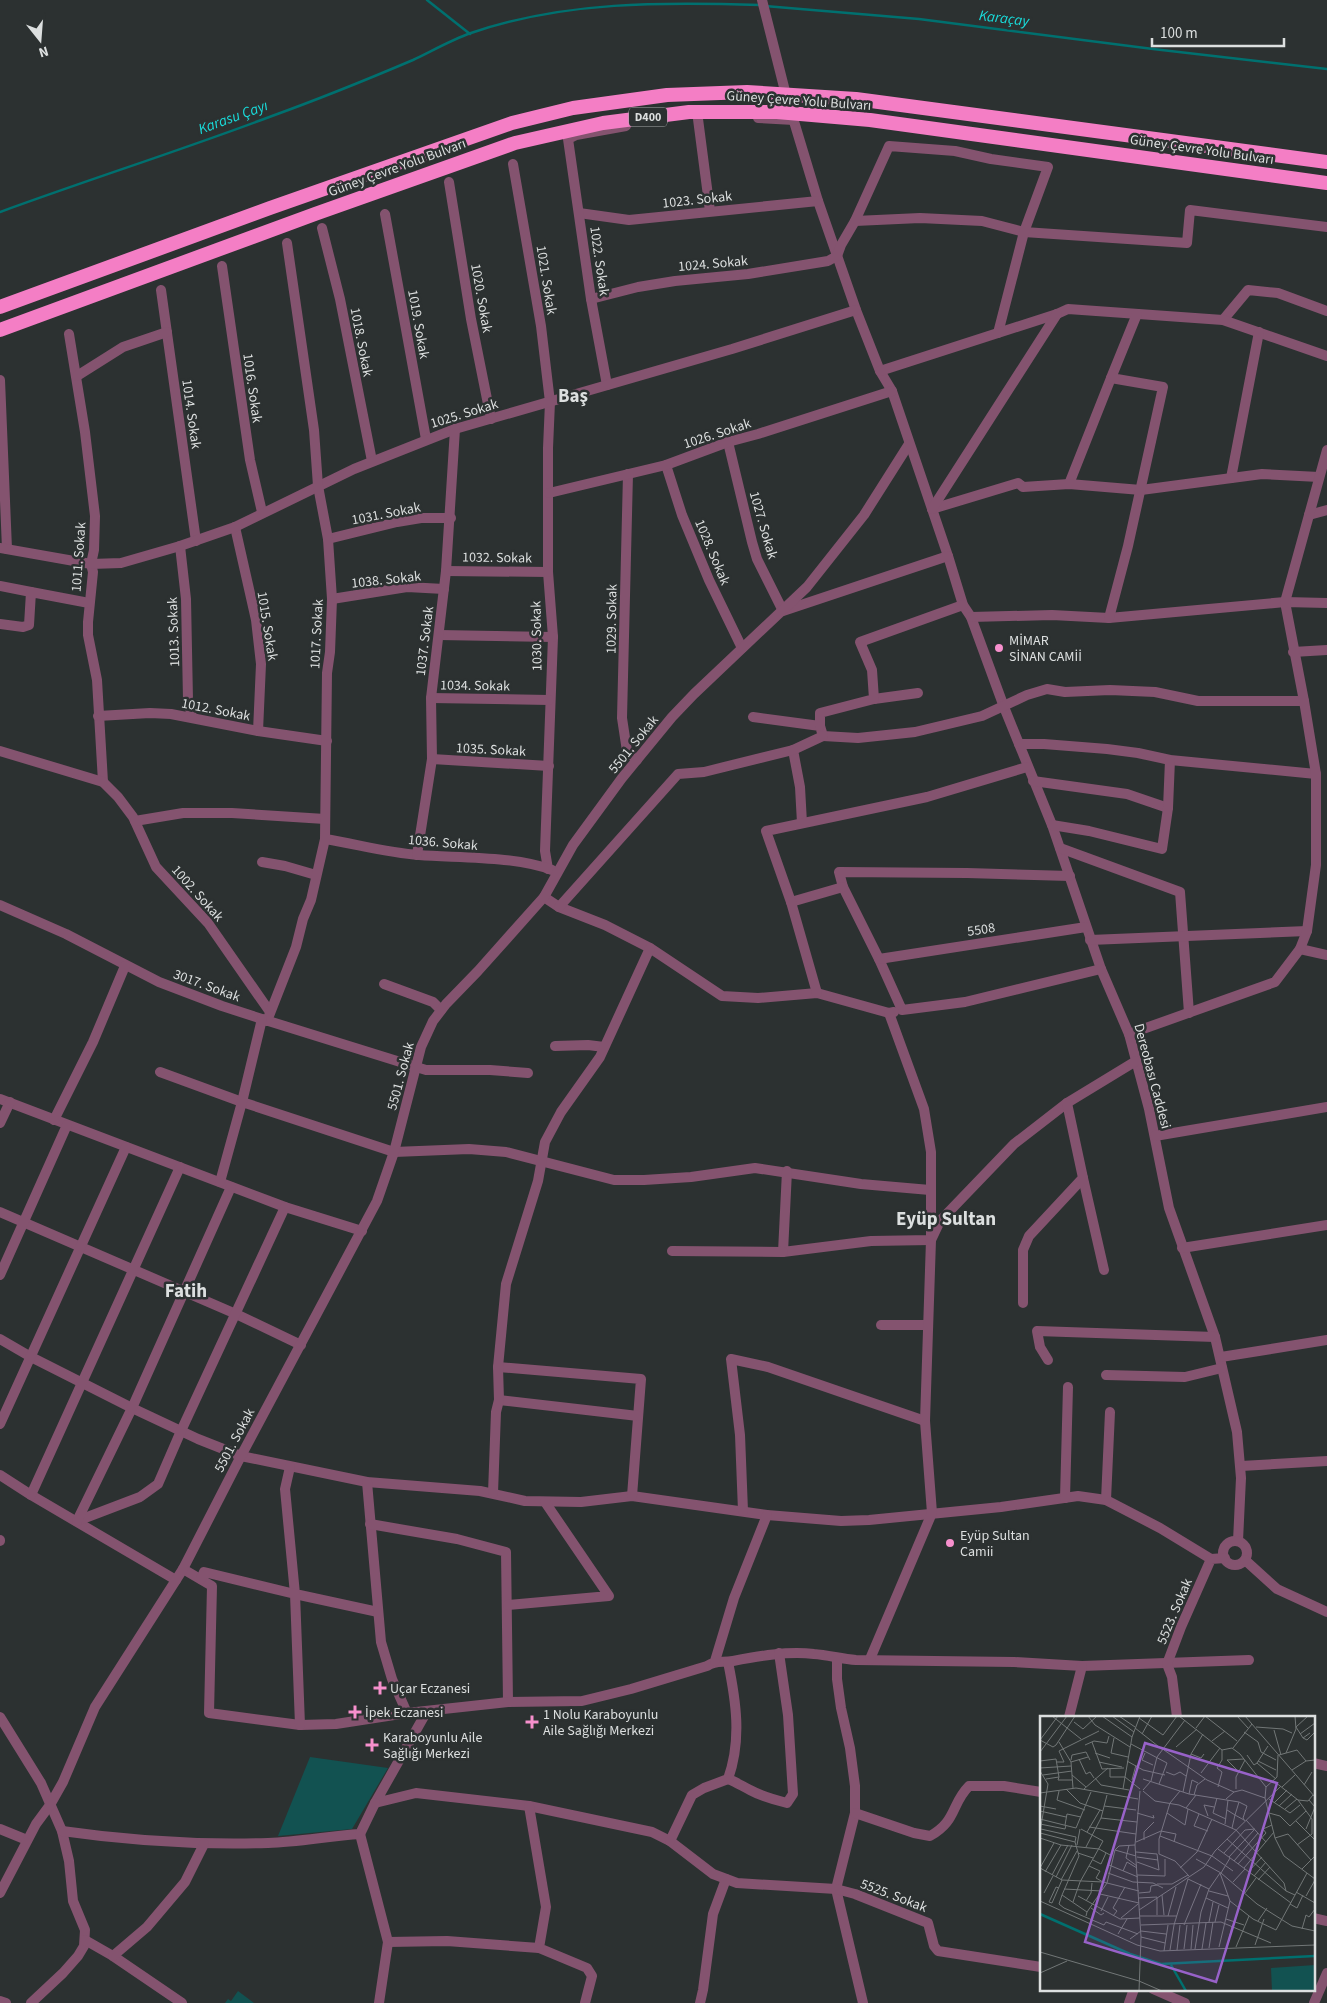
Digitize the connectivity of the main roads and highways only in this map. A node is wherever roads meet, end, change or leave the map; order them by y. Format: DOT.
graph roads {
  1 [pos="1327,162"];
  2 [pos="1327,184"];
  3 [pos="0,307"];
  4 [pos="0,330"];
  1 -- 3 [label="highway, Güney Çevre Yolu Bulvarı / D400"];
  2 -- 4 [label="highway, Güney Çevre Yolu Bulvarı / D400"];
}
